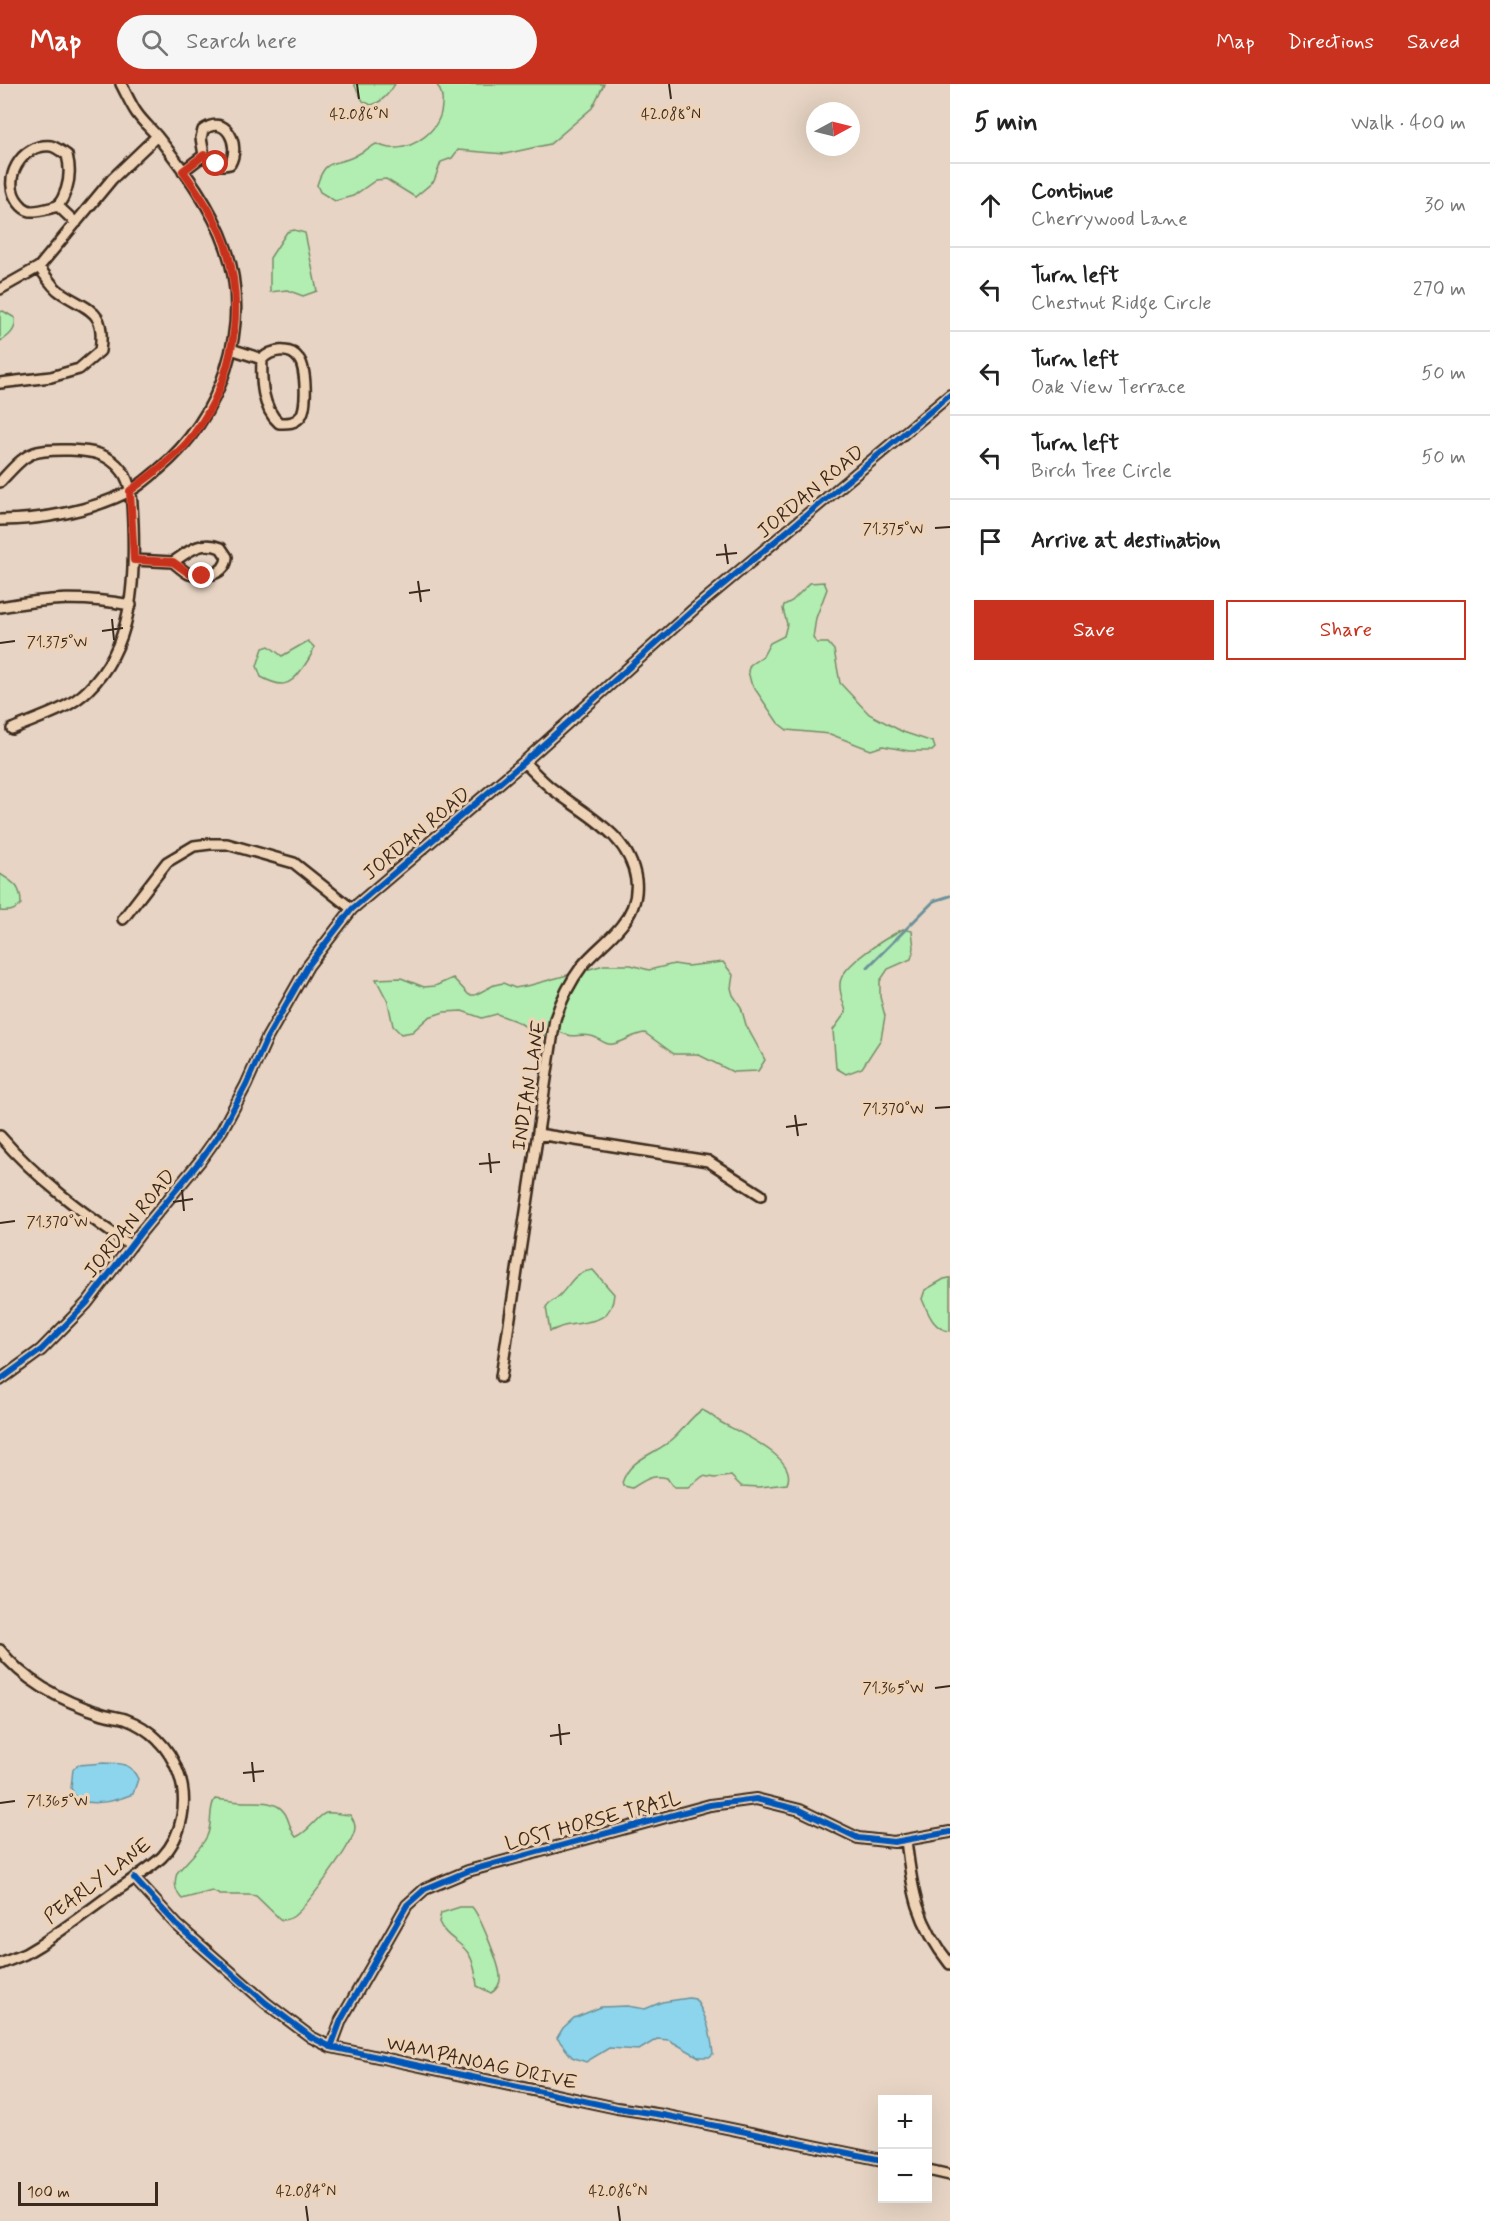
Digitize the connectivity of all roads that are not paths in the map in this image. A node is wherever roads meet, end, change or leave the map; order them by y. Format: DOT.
graph roads {
  1 [pos="121,84"];
  2 [pos="157,136"];
  3 [pos="204,155"];
  4 [pos="183,171"];
  5 [pos="58,206"];
  6 [pos="75,223"];
  7 [pos="39,267"];
  8 [pos="0,289"];
  9 [pos="231,349"];
  10 [pos="262,359"];
  11 [pos="0,383"];
  12 [pos="950,395"];
  13 [pos="0,482"];
  14 [pos="130,491"];
  15 [pos="0,520"];
  16 [pos="134,560"];
  17 [pos="173,562"];
  18 [pos="131,605"];
  19 [pos="0,607"];
  20 [pos="12,729"];
  21 [pos="524,762"];
  22 [pos="352,909"];
  23 [pos="123,919"];
  24 [pos="538,1134"];
  25 [pos="0,1136"];
  26 [pos="761,1195"];
  27 [pos="131,1246"];
  28 [pos="501,1377"];
  29 [pos="0,1380"];
  30 [pos="0,1650"];
  31 [pos="950,1832"];
  32 [pos="906,1840"];
  33 [pos="134,1878"];
  34 [pos="0,1964"];
  35 [pos="950,1964"];
  36 [pos="330,2047"];
  37 [pos="878,2159"];
  38 [pos="932,2171"];
  39 [pos="950,2175"];
  1 -- 2 [label="street"];
  2 -- 4 [label="street"];
  2 -- 6 [label="street"];
  3 -- 3 [label="street"];
  3 -- 4 [label="street"];
  4 -- 9 [label="street"];
  5 -- 5 [label="street"];
  5 -- 6 [label="street"];
  6 -- 7 [label="street"];
  7 -- 8 [label="street"];
  7 -- 11 [label="street"];
  9 -- 10 [label="street"];
  9 -- 14 [label="street"];
  10 -- 10 [label="street"];
  12 -- 21 [label="street, JORDAN ROAD"];
  13 -- 14 [label="street"];
  14 -- 15 [label="street"];
  14 -- 16 [label="street"];
  16 -- 17 [label="street"];
  16 -- 18 [label="street"];
  17 -- 17 [label="street"];
  18 -- 19 [label="street"];
  18 -- 20 [label="street"];
  21 -- 22 [label="street, JORDAN ROAD"];
  21 -- 24 [label="street, INDIAN LANE"];
  22 -- 23 [label="street"];
  22 -- 27 [label="street, JORDAN ROAD"];
  24 -- 26 [label="street"];
  24 -- 28 [label="street, INDIAN LANE"];
  25 -- 27 [label="street"];
  27 -- 29 [label="street, JORDAN ROAD"];
  30 -- 33 [label="street, PEARLY LANE"];
  31 -- 32 [label="street, LOST HORSE TRAIL"];
  32 -- 35 [label="street"];
  32 -- 36 [label="street, LOST HORSE TRAIL"];
  33 -- 34 [label="street, PEARLY LANE"];
  33 -- 36 [label="street, WAMPANOAG DRIVE"];
  36 -- 37 [label="street, WAMPANOAG DRIVE"];
  38 -- 39 [label="street"];
}
